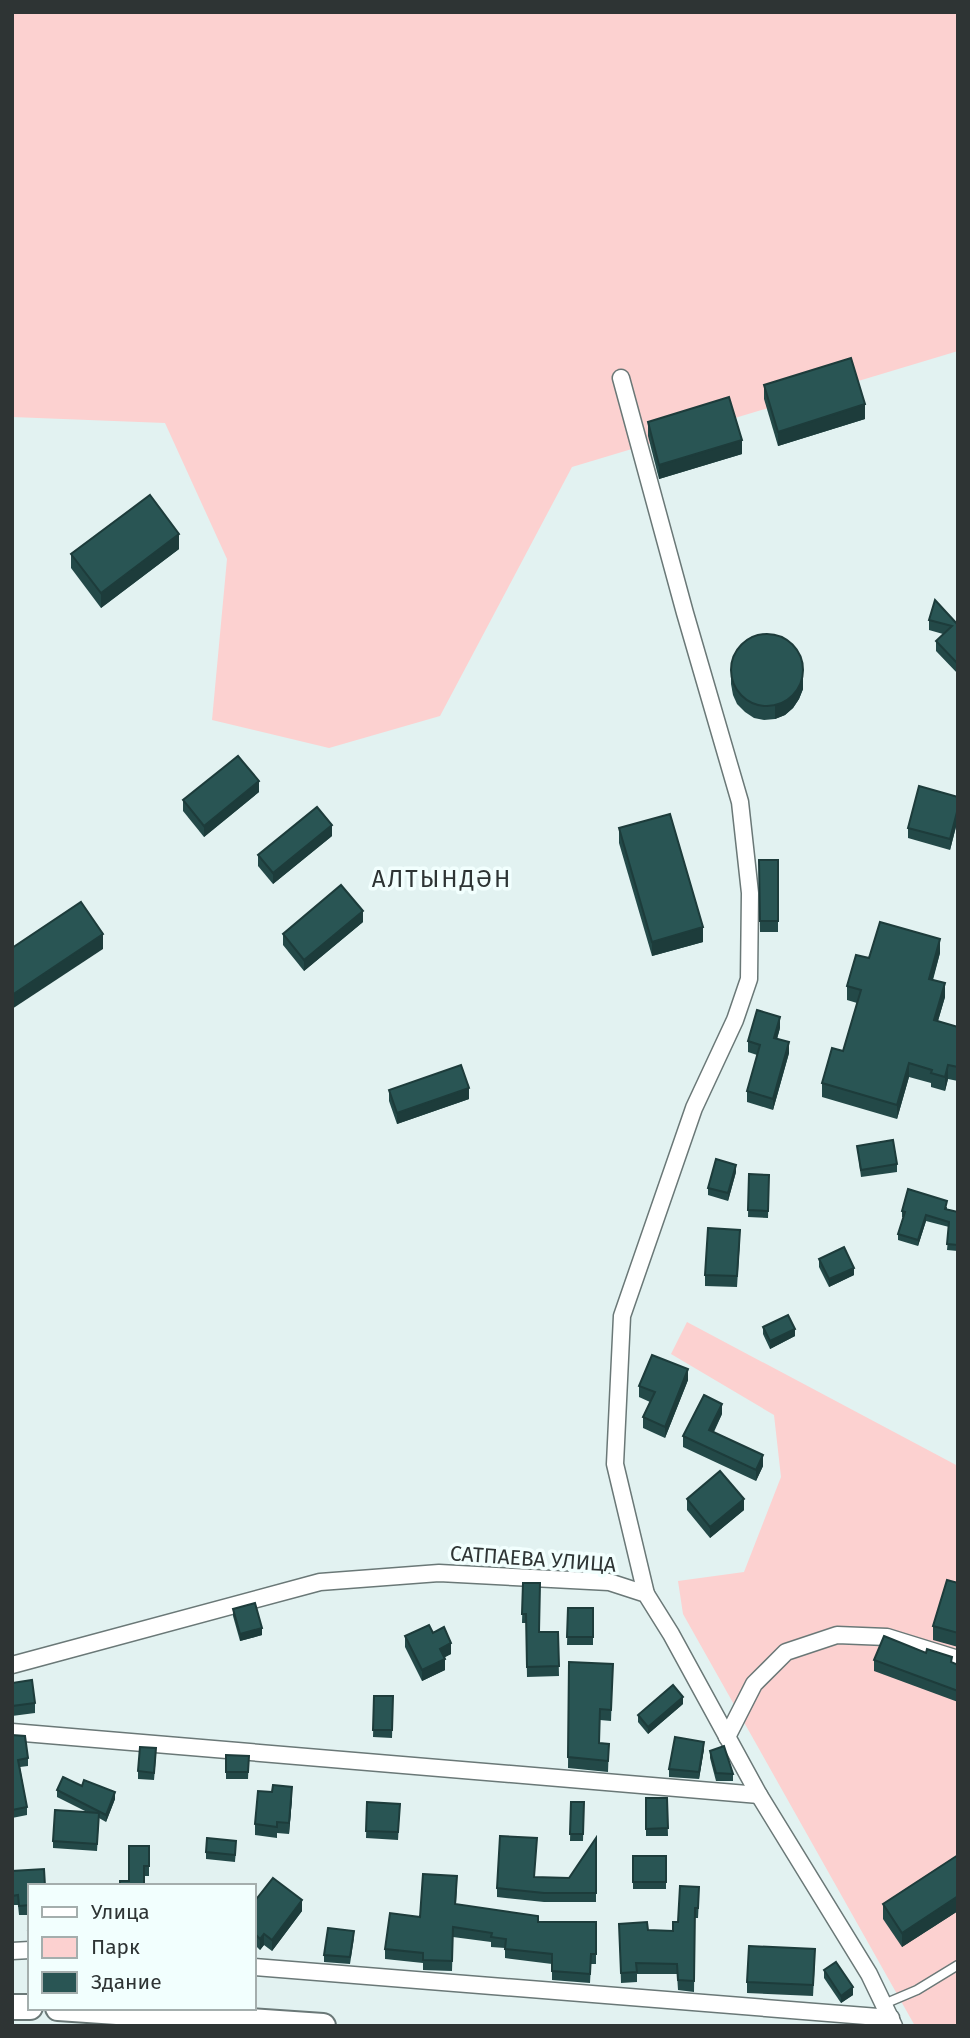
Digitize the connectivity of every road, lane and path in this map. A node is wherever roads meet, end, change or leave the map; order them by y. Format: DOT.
graph roads {
  1 [pos="621,378"];
  2 [pos="646,1594"];
  3 [pos="958,1659"];
  4 [pos="12,1665"];
  5 [pos="12,1732"];
  6 [pos="727,1737"];
  7 [pos="759,1795"];
  8 [pos="958,1965"];
  9 [pos="256,1967"];
  10 [pos="87,2010"];
  11 [pos="890,2016"];
  12 [pos="323,2026"];
  1 -- 2 [label="street"];
  2 -- 4 [label="street, САТПАЕВА УЛИЦА"];
  2 -- 6 [label="street"];
  3 -- 6 [label="street"];
  5 -- 7 [label="street"];
  6 -- 7 [label="street"];
  7 -- 11 [label="street"];
  8 -- 11 [label="lane"];
  9 -- 11 [label="street"];
  10 -- 12 [label="main road"];
}
